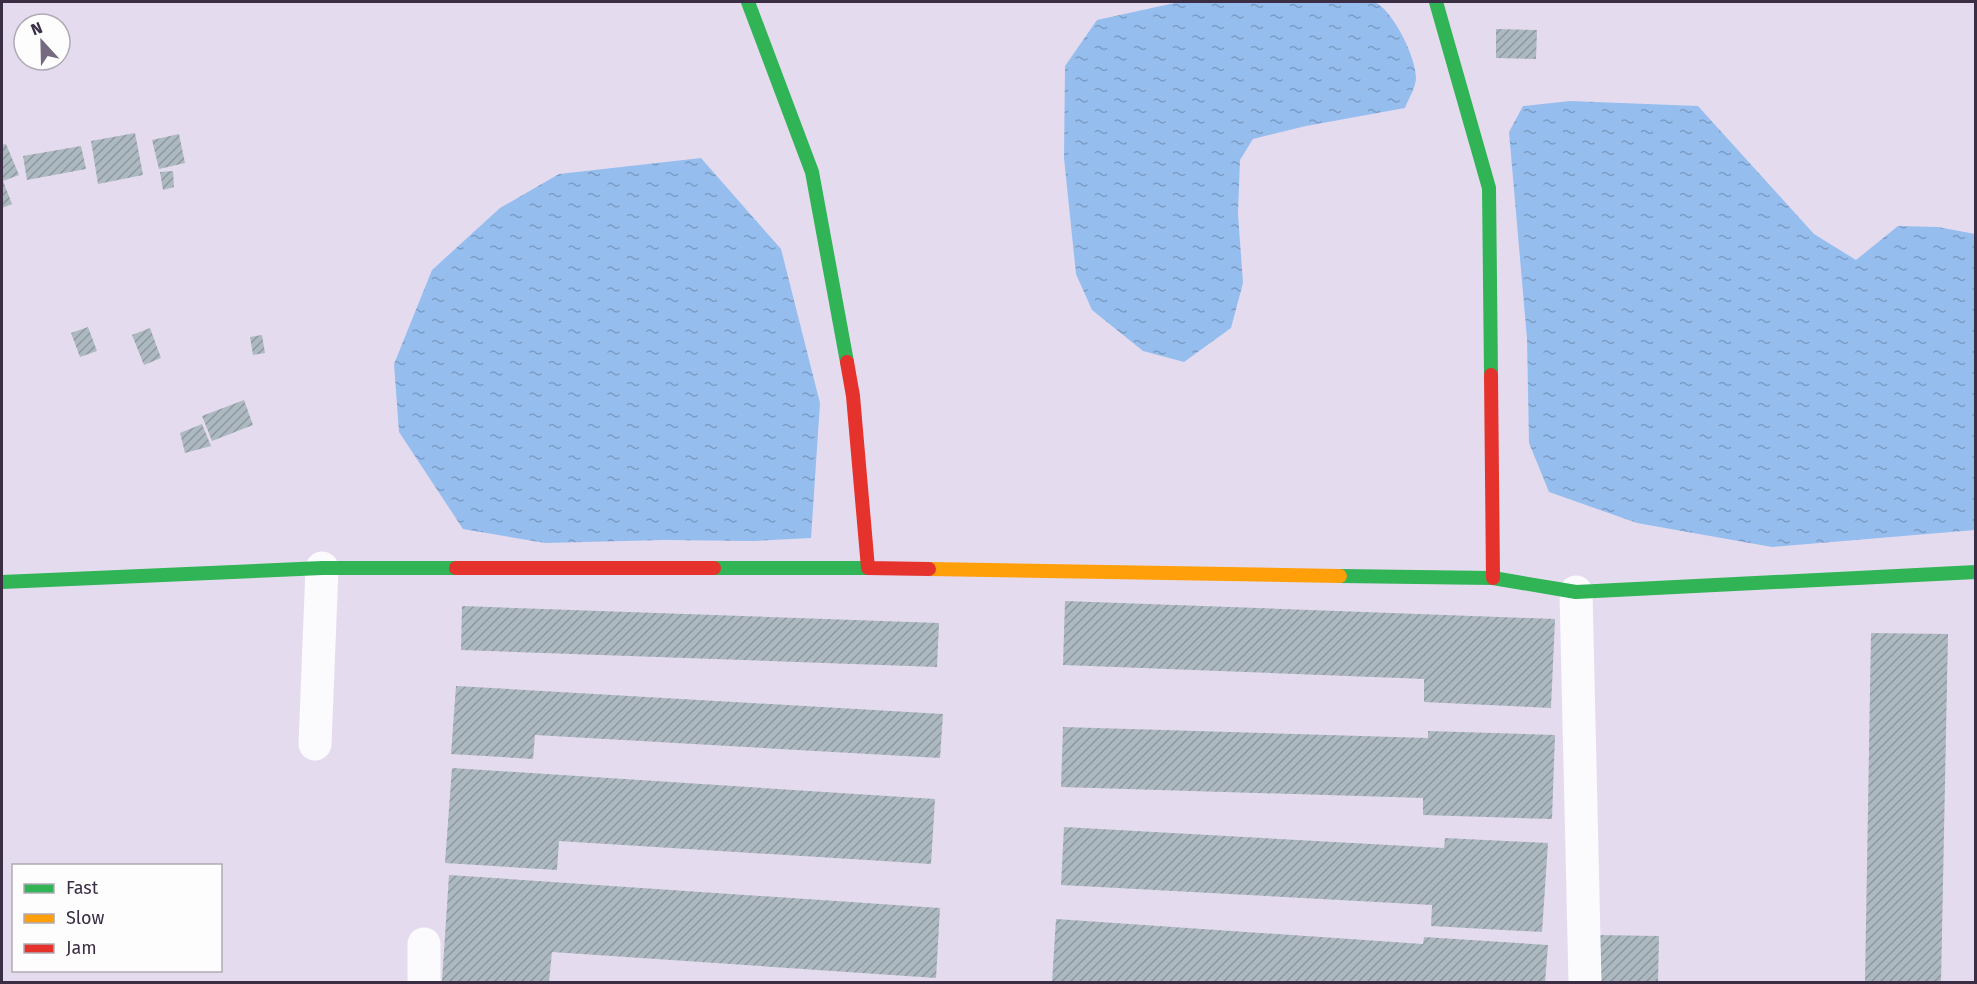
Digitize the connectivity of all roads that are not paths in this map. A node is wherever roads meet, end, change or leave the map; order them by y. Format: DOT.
graph roads {
  1 [pos="748,2"];
  2 [pos="1436,2"];
  3 [pos="322,568"];
  4 [pos="868,568"];
  5 [pos="1976,572"];
  6 [pos="1493,578"];
  7 [pos="2,582"];
  8 [pos="1576,592"];
  9 [pos="315,744"];
  10 [pos="424,945"];
  11 [pos="424,982"];
  12 [pos="1585,982"];
  1 -- 4 [label="street"];
  2 -- 6 [label="street"];
  3 -- 4 [label="street"];
  3 -- 7 [label="street"];
  3 -- 9 [label="street"];
  4 -- 6 [label="street"];
  5 -- 8 [label="street"];
  6 -- 8 [label="street"];
  8 -- 12 [label="street"];
  10 -- 11 [label="street"];
}
